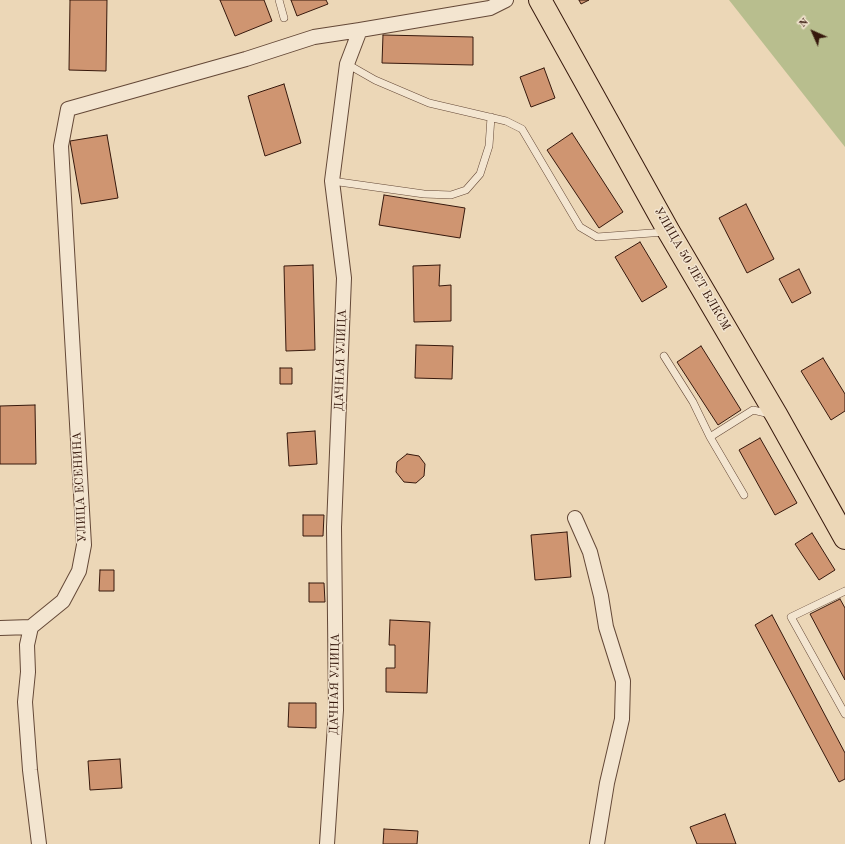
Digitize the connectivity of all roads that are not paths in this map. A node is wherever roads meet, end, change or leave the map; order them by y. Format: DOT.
graph roads {
  1 [pos="279,0"];
  2 [pos="506,0"];
  3 [pos="540,0"];
  4 [pos="284,18"];
  5 [pos="360,30"];
  6 [pos="347,64"];
  7 [pos="491,117"];
  8 [pos="332,181"];
  9 [pos="670,232"];
  10 [pos="664,356"];
  11 [pos="777,416"];
  12 [pos="710,437"];
  13 [pos="744,495"];
  14 [pos="575,518"];
  15 [pos="845,538"];
  16 [pos="845,591"];
  17 [pos="31,627"];
  18 [pos="0,628"];
  19 [pos="845,714"];
  20 [pos="39,844"];
  21 [pos="327,844"];
  22 [pos="597,844"];
  1 -- 4 [label="lane"];
  2 -- 5 [label="street"];
  3 -- 9 [label="main road, УЛИЦА 50 ЛЕТ ВЛКСМ"];
  5 -- 6 [label="street, ДАЧНАЯ УЛИЦА"];
  5 -- 17 [label="street, УЛИЦА ЕСЕНИНА"];
  6 -- 7 [label="lane"];
  6 -- 8 [label="street, ДАЧНАЯ УЛИЦА"];
  7 -- 8 [label="lane"];
  7 -- 9 [label="lane"];
  8 -- 21 [label="street, ДАЧНАЯ УЛИЦА"];
  9 -- 11 [label="main road, УЛИЦА 50 ЛЕТ ВЛКСМ"];
  10 -- 12 [label="lane"];
  11 -- 12 [label="lane"];
  11 -- 15 [label="main road, УЛИЦА 50 ЛЕТ ВЛКСМ"];
  12 -- 13 [label="lane"];
  14 -- 22 [label="street"];
  16 -- 19 [label="lane"];
  17 -- 18 [label="street"];
  17 -- 20 [label="street"];
}
